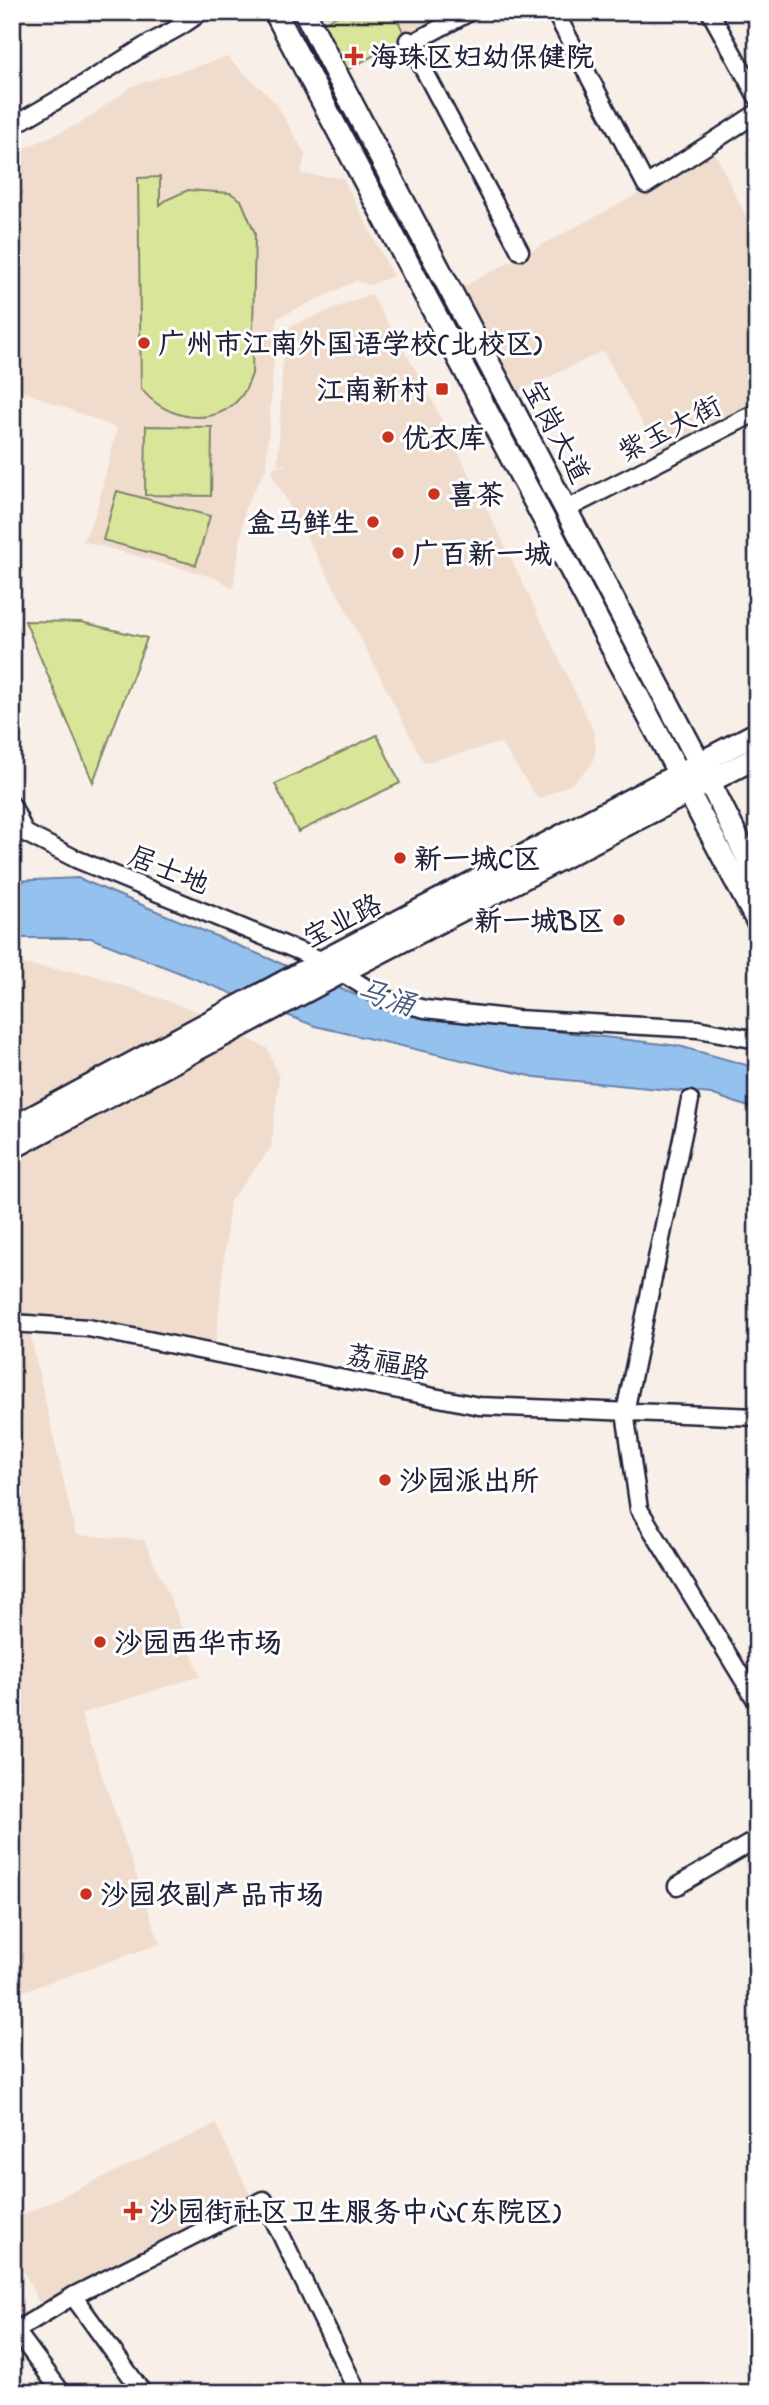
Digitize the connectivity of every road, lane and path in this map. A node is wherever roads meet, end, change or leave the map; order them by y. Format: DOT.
graph roads {
  1 [pos="200,12"];
  2 [pos="275,12"];
  3 [pos="305,12"];
  4 [pos="470,12"];
  5 [pos="555,12"];
  6 [pos="710,12"];
  7 [pos="757,97"];
  8 [pos="757,113"];
  9 [pos="12,123"];
  10 [pos="520,251"];
  11 [pos="757,412"];
  12 [pos="567,509"];
  13 [pos="757,733"];
  14 [pos="757,757"];
  15 [pos="704,772"];
  16 [pos="685,783"];
  17 [pos="12,805"];
  18 [pos="757,877"];
  19 [pos="757,921"];
  20 [pos="333,970"];
  21 [pos="243,1015"];
  22 [pos="757,1040"];
  23 [pos="690,1100"];
  24 [pos="12,1128"];
  25 [pos="12,1148"];
  26 [pos="12,1323"];
  27 [pos="625,1412"];
  28 [pos="757,1417"];
  29 [pos="757,1702"];
  30 [pos="757,1839"];
  31 [pos="677,1885"];
  32 [pos="73,2295"];
  33 [pos="14,2332"];
  34 [pos="61,2393"];
  35 [pos="143,2393"];
  36 [pos="358,2393"];
  1 -- 9 [label="street"];
  2 -- 16 [label="main road, 宝岗大道"];
  3 -- 12 [label="main road, 宝岗大道"];
  4 -- 10 [label="street"];
  5 -- 8 [label="street"];
  6 -- 7 [label="street"];
  11 -- 12 [label="street, 紫玉大街"];
  12 -- 15 [label="main road, 宝岗大道"];
  13 -- 15 [label="main road"];
  14 -- 15 [label="main road"];
  15 -- 16 [label="main road, 宝业路"];
  15 -- 18 [label="main road, 宝岗大道"];
  16 -- 19 [label="main road, 宝岗大道"];
  16 -- 20 [label="main road, 宝业路"];
  17 -- 20 [label="street, 居士地"];
  20 -- 21 [label="main road, 宝业路"];
  20 -- 22 [label="street, 居士地"];
  21 -- 24 [label="main road, 宝业路"];
  21 -- 25 [label="main road, 宝业路"];
  23 -- 27 [label="street"];
  26 -- 27 [label="street, 荔福路"];
  27 -- 28 [label="street, 荔福路"];
  27 -- 29 [label="street"];
  30 -- 31 [label="street"];
  32 -- 33 [label="street"];
  32 -- 35 [label="street"];
  32 -- 36 [label="street"];
  33 -- 34 [label="street"];
}
